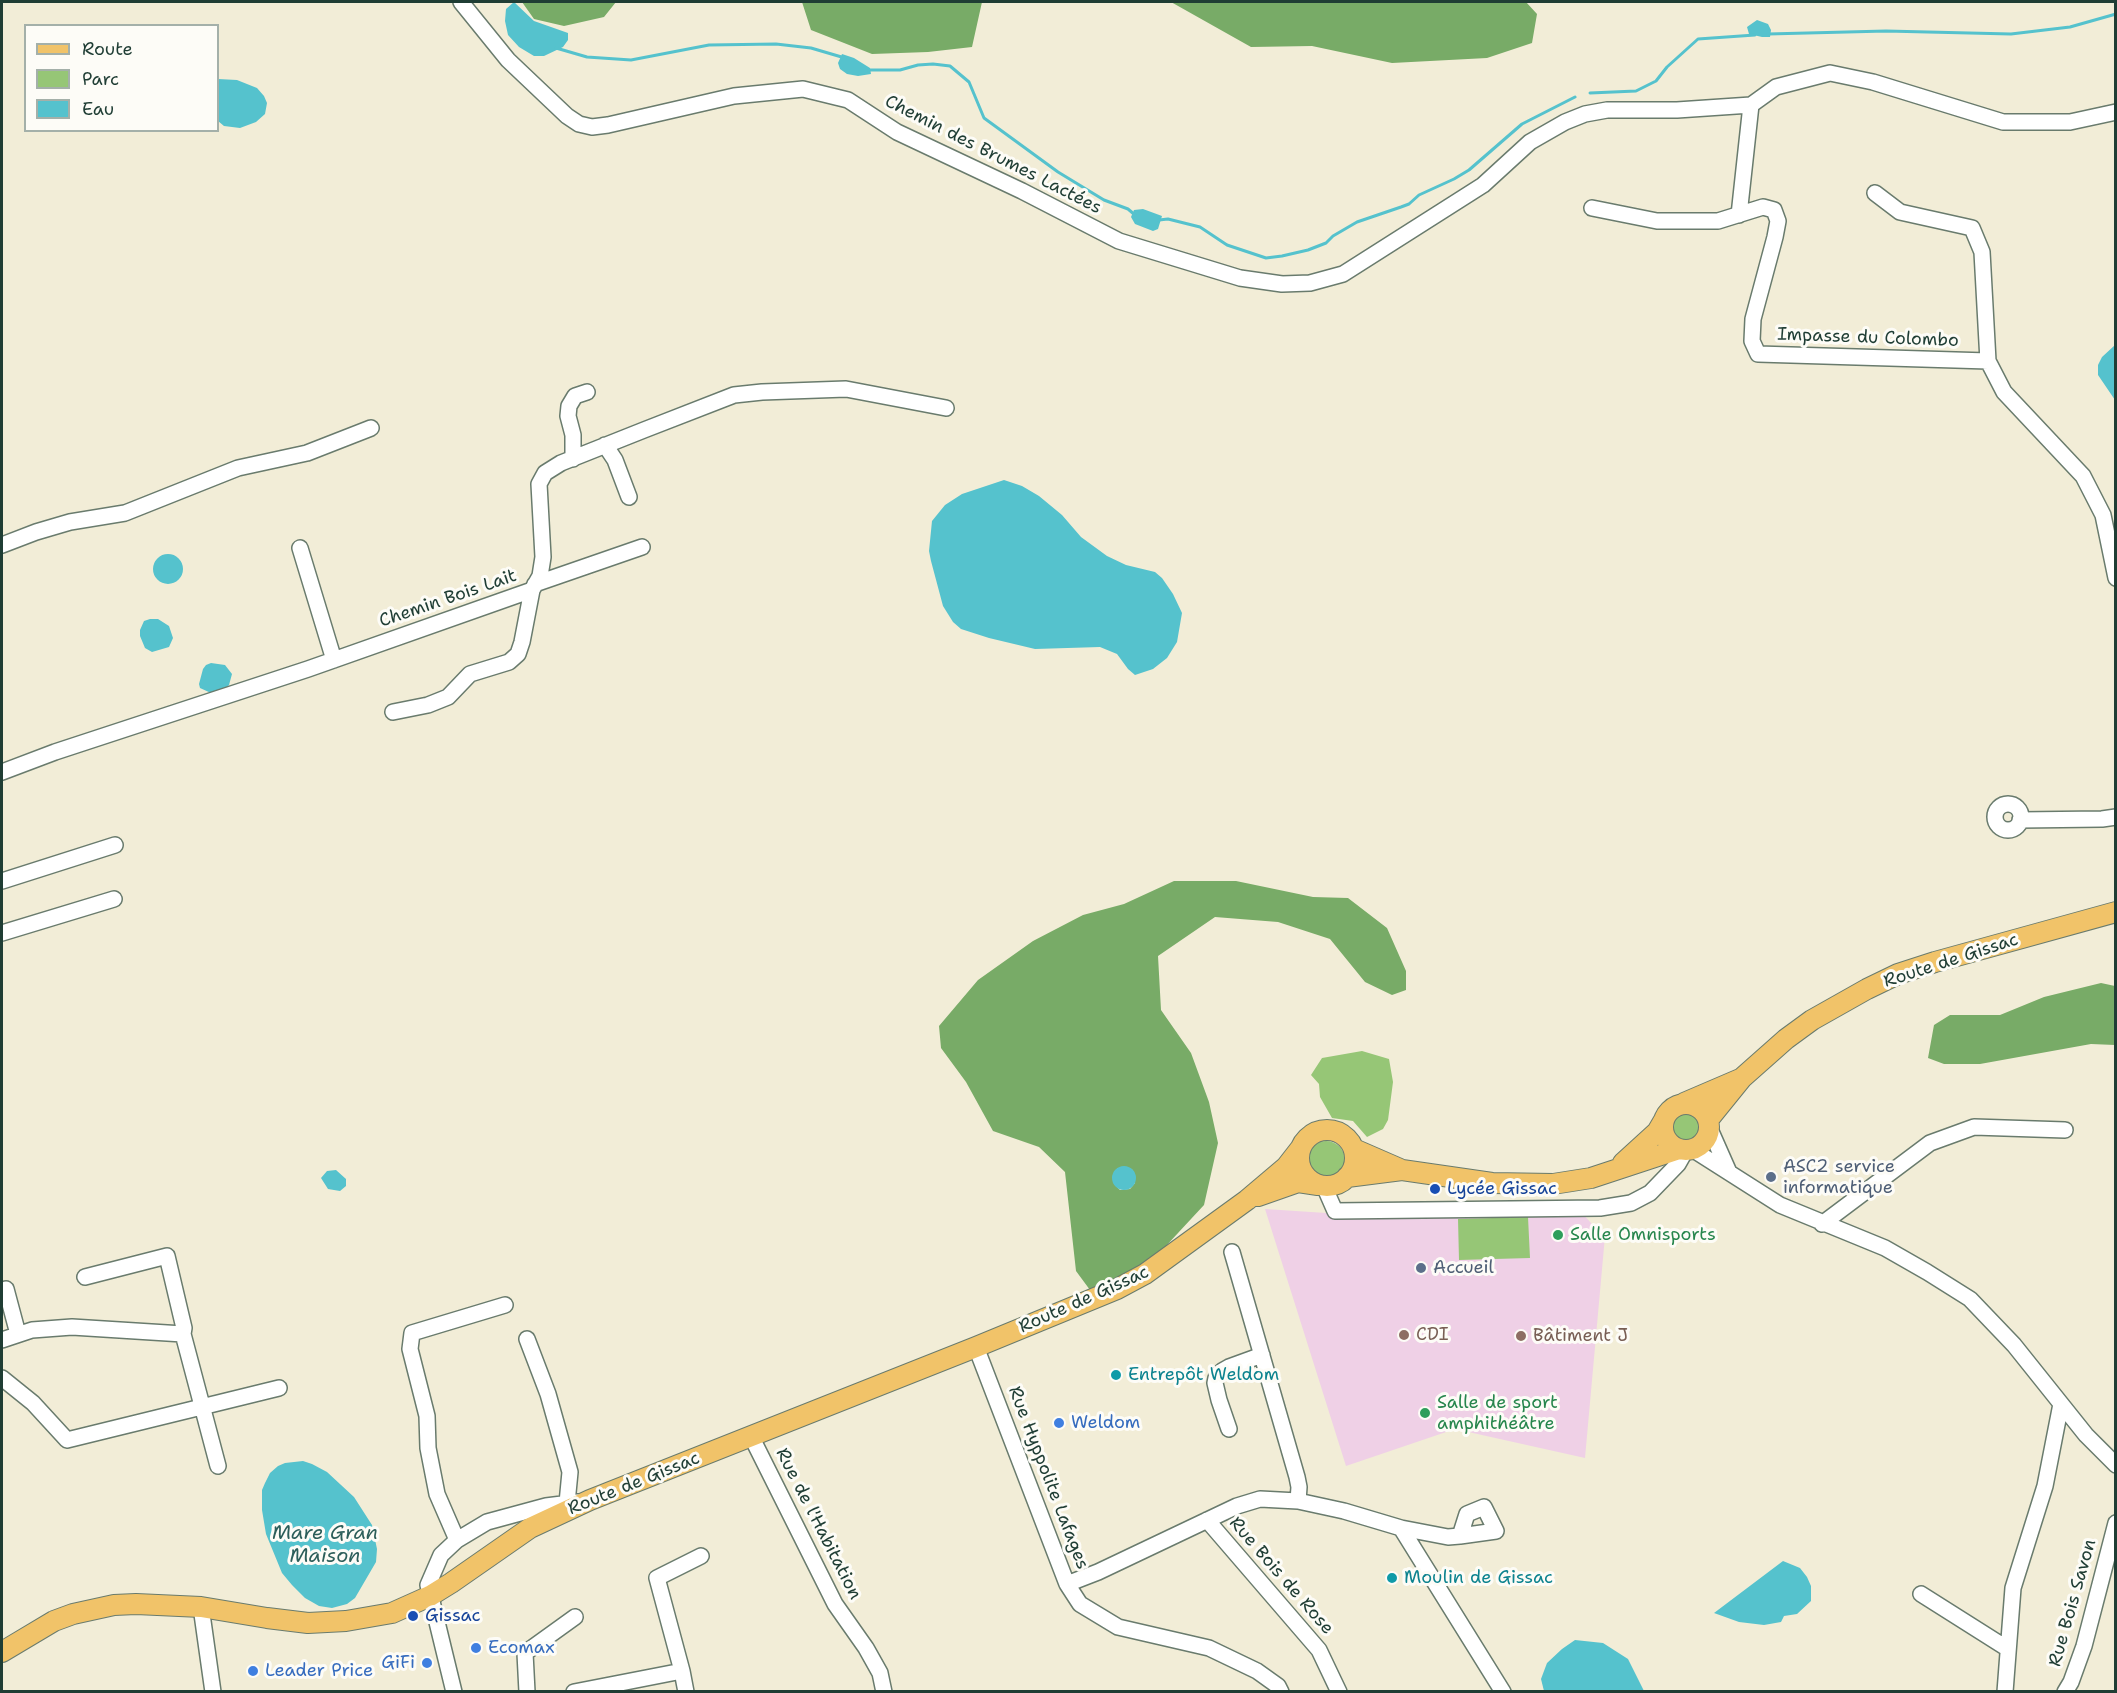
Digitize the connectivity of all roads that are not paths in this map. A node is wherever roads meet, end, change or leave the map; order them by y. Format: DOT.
graph roads {
  1 [pos="461,2"];
  2 [pos="1750,105"];
  3 [pos="2115,112"];
  4 [pos="1875,193"];
  5 [pos="1592,208"];
  6 [pos="1738,215"];
  7 [pos="1988,361"];
  8 [pos="587,392"];
  9 [pos="946,408"];
  10 [pos="371,428"];
  11 [pos="605,445"];
  12 [pos="573,459"];
  13 [pos="629,497"];
  14 [pos="2,545"];
  15 [pos="642,547"];
  16 [pos="300,548"];
  17 [pos="2115,578"];
  18 [pos="533,587"];
  19 [pos="334,660"];
  20 [pos="393,712"];
  21 [pos="2,772"];
  22 [pos="2115,817"];
  23 [pos="2020,820"];
  24 [pos="115,845"];
  25 [pos="2,881"];
  26 [pos="114,899"];
  27 [pos="2115,912"];
  28 [pos="2,933"];
  29 [pos="1742,1078"];
  30 [pos="1684,1103"];
  31 [pos="1664,1120"];
  32 [pos="1708,1124"];
  33 [pos="2066,1130"];
  34 [pos="1300,1149"];
  35 [pos="1354,1149"];
  36 [pos="1686,1149"];
  37 [pos="1618,1168"];
  38 [pos="1402,1170"];
  39 [pos="1728,1170"];
  40 [pos="1347,1177"];
  41 [pos="1321,1185"];
  42 [pos="1247,1200"];
  43 [pos="1822,1224"];
  44 [pos="1232,1252"];
  45 [pos="85,1277"];
  46 [pos="6,1288"];
  47 [pos="505,1305"];
  48 [pos="18,1334"];
  49 [pos="183,1334"];
  50 [pos="527,1339"];
  51 [pos="2,1340"];
  52 [pos="976,1347"];
  53 [pos="1262,1355"];
  54 [pos="2,1378"];
  55 [pos="279,1388"];
  56 [pos="2061,1404"];
  57 [pos="202,1407"];
  58 [pos="1229,1429"];
  59 [pos="751,1436"];
  60 [pos="2115,1465"];
  61 [pos="218,1466"];
  62 [pos="590,1500"];
  63 [pos="1298,1501"];
  64 [pos="567,1503"];
  65 [pos="1207,1520"];
  66 [pos="2115,1523"];
  67 [pos="1401,1528"];
  68 [pos="1460,1536"];
  69 [pos="457,1540"];
  70 [pos="700,1556"];
  71 [pos="1067,1584"];
  72 [pos="1921,1594"];
  73 [pos="430,1596"];
  74 [pos="201,1607"];
  75 [pos="575,1617"];
  76 [pos="2008,1649"];
  77 [pos="2,1650"];
  78 [pos="682,1671"];
  79 [pos="213,1692"];
  80 [pos="454,1692"];
  81 [pos="527,1692"];
  82 [pos="574,1692"];
  83 [pos="686,1692"];
  84 [pos="884,1692"];
  85 [pos="1281,1692"];
  86 [pos="1339,1692"];
  87 [pos="1503,1692"];
  88 [pos="2005,1692"];
  89 [pos="2065,1692"];
  1 -- 2 [label="street, Chemin des Brumes Lactées"];
  2 -- 3 [label="street"];
  2 -- 6 [label="street"];
  4 -- 7 [label="street"];
  5 -- 6 [label="street, Impasse du Colombo"];
  6 -- 7 [label="street, Impasse du Colombo"];
  7 -- 17 [label="street"];
  8 -- 12 [label="street"];
  9 -- 11 [label="street, Chemin Bois Lait"];
  10 -- 14 [label="street"];
  11 -- 12 [label="street, Chemin Bois Lait"];
  11 -- 13 [label="street"];
  12 -- 18 [label="street, Chemin Bois Lait"];
  15 -- 18 [label="street"];
  16 -- 19 [label="street"];
  18 -- 19 [label="street, Chemin Bois Lait"];
  18 -- 20 [label="street"];
  19 -- 21 [label="street, Chemin Bois Lait"];
  22 -- 23 [label="street"];
  24 -- 25 [label="street"];
  26 -- 28 [label="street"];
  27 -- 29 [label="main road, Route de Gissac"];
  29 -- 30 [label="main road, Route de Gissac"];
  29 -- 32 [label="main road, Route de Gissac"];
  30 -- 31 [label="main road"];
  30 -- 32 [label="main road"];
  31 -- 36 [label="main road"];
  31 -- 37 [label="main road"];
  32 -- 36 [label="main road"];
  32 -- 39 [label="street"];
  33 -- 43 [label="street"];
  34 -- 35 [label="main road"];
  34 -- 41 [label="main road"];
  34 -- 42 [label="main road, Route de Gissac"];
  35 -- 38 [label="main road"];
  35 -- 40 [label="main road"];
  36 -- 37 [label="main road"];
  36 -- 39 [label="street"];
  36 -- 41 [label="street"];
  37 -- 38 [label="main road"];
  38 -- 40 [label="main road"];
  39 -- 43 [label="street"];
  40 -- 41 [label="main road"];
  41 -- 42 [label="main road, Route de Gissac"];
  42 -- 52 [label="main road, Route de Gissac"];
  43 -- 56 [label="street"];
  44 -- 53 [label="street"];
  45 -- 49 [label="street"];
  46 -- 48 [label="street"];
  47 -- 69 [label="street"];
  48 -- 49 [label="street"];
  48 -- 51 [label="street"];
  49 -- 57 [label="street"];
  50 -- 64 [label="street"];
  52 -- 59 [label="main road, Route de Gissac"];
  52 -- 71 [label="street, Rue Hyppolite Lafages"];
  53 -- 58 [label="street"];
  53 -- 63 [label="street"];
  54 -- 57 [label="street"];
  55 -- 57 [label="street"];
  56 -- 60 [label="street"];
  56 -- 76 [label="street"];
  57 -- 61 [label="street"];
  59 -- 62 [label="main road, Route de Gissac"];
  59 -- 84 [label="street, Rue de l'Habitation"];
  62 -- 64 [label="street"];
  62 -- 73 [label="main road, Route de Gissac"];
  63 -- 65 [label="street, Rue Hyppolite Lafages"];
  63 -- 67 [label="street, Rue Hyppolite Lafages"];
  64 -- 69 [label="street"];
  65 -- 71 [label="street, Rue Hyppolite Lafages"];
  65 -- 86 [label="street, Rue Bois de Rose"];
  66 -- 89 [label="street, Rue Bois Savon"];
  67 -- 68 [label="street, Rue Hyppolite Lafages"];
  67 -- 87 [label="street"];
  69 -- 73 [label="street"];
  70 -- 78 [label="street"];
  71 -- 85 [label="street"];
  72 -- 76 [label="street"];
  73 -- 74 [label="main road, Route de Gissac"];
  73 -- 80 [label="street"];
  74 -- 77 [label="main road, Route de Gissac"];
  74 -- 79 [label="street"];
  75 -- 81 [label="street"];
  76 -- 88 [label="street"];
  78 -- 82 [label="street"];
  78 -- 83 [label="street"];
}
